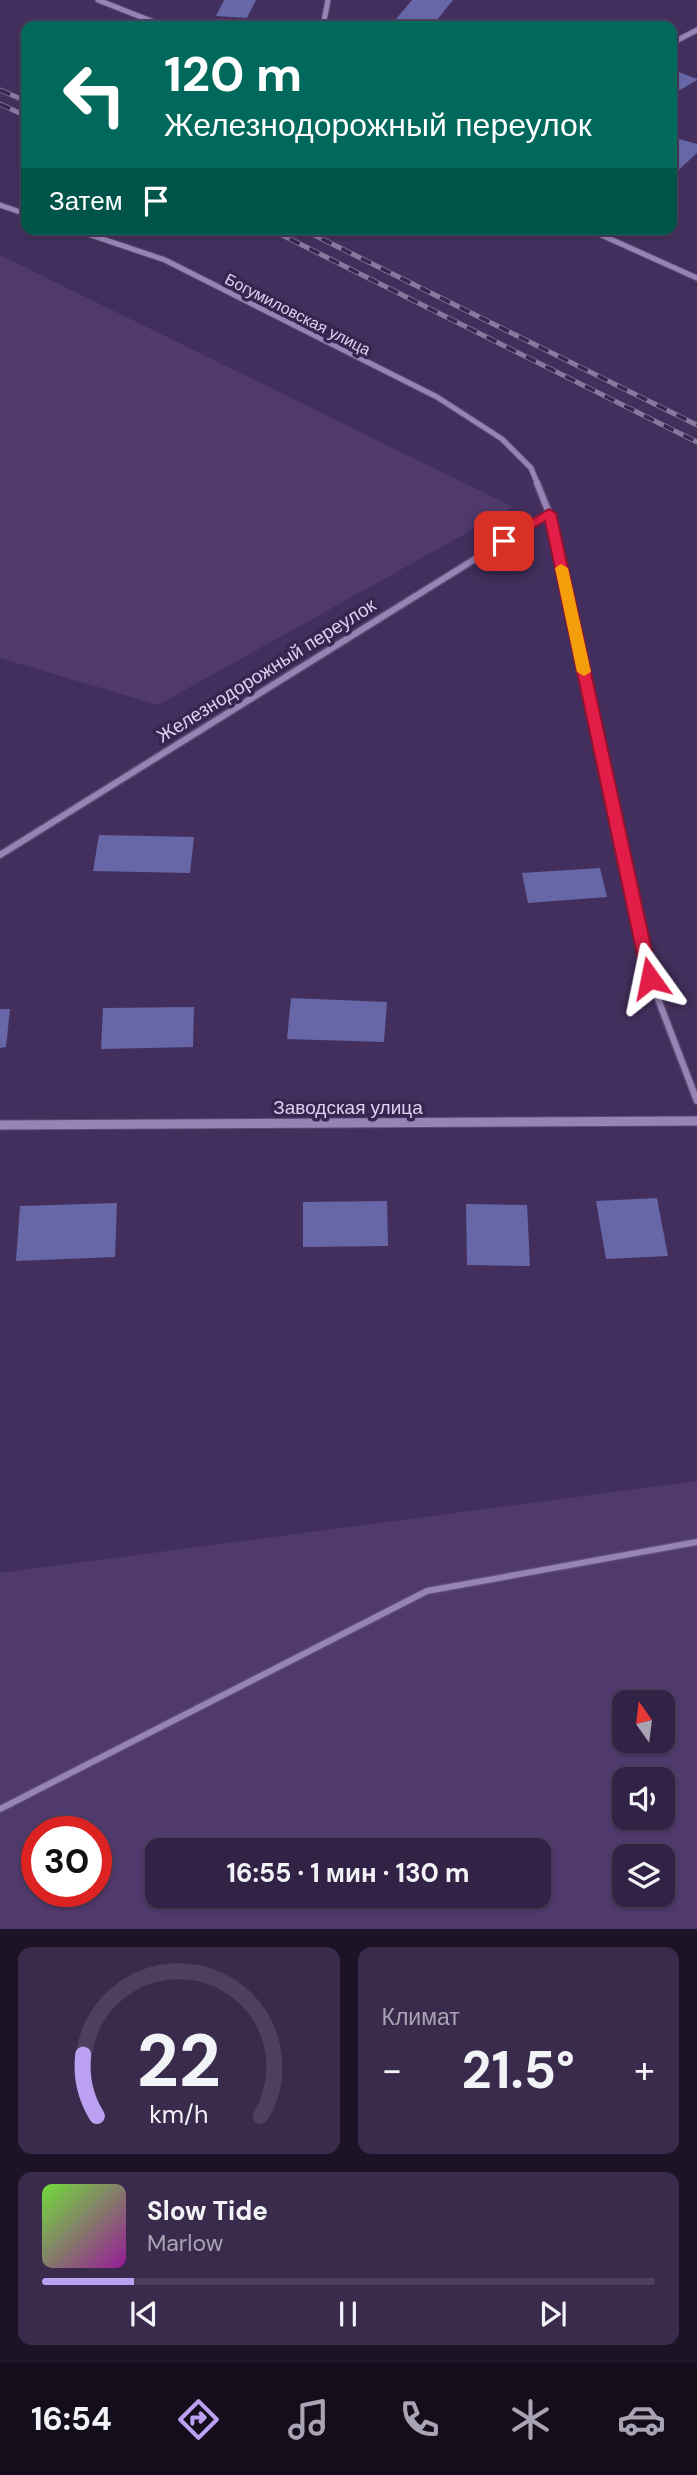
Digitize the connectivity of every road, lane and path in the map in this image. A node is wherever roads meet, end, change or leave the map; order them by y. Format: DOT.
graph roads {
  1 [pos="98,0"];
  2 [pos="328,0"];
  3 [pos="151,21"];
  4 [pos="324,21"];
  5 [pos="697,30"];
  6 [pos="677,40"];
  7 [pos="0,205"];
  8 [pos="21,212"];
  9 [pos="92,235"];
  10 [pos="601,235"];
  11 [pos="697,278"];
  12 [pos="549,513"];
  13 [pos="0,855"];
  14 [pos="697,1101"];
  15 [pos="697,1121"];
  16 [pos="0,1125"];
  17 [pos="697,1542"];
  18 [pos="0,1809"];
  1 -- 3 [label="street"];
  2 -- 4 [label="street"];
  5 -- 6 [label="street"];
  7 -- 8 [label="street"];
  9 -- 12 [label="street, Богумиловская улица"];
  10 -- 11 [label="street"];
  12 -- 13 [label="street, Железнодорожный переулок"];
  12 -- 14 [label="street, Богумиловская улица"];
  15 -- 16 [label="street, Заводская улица"];
  17 -- 18 [label="lane"];
}
